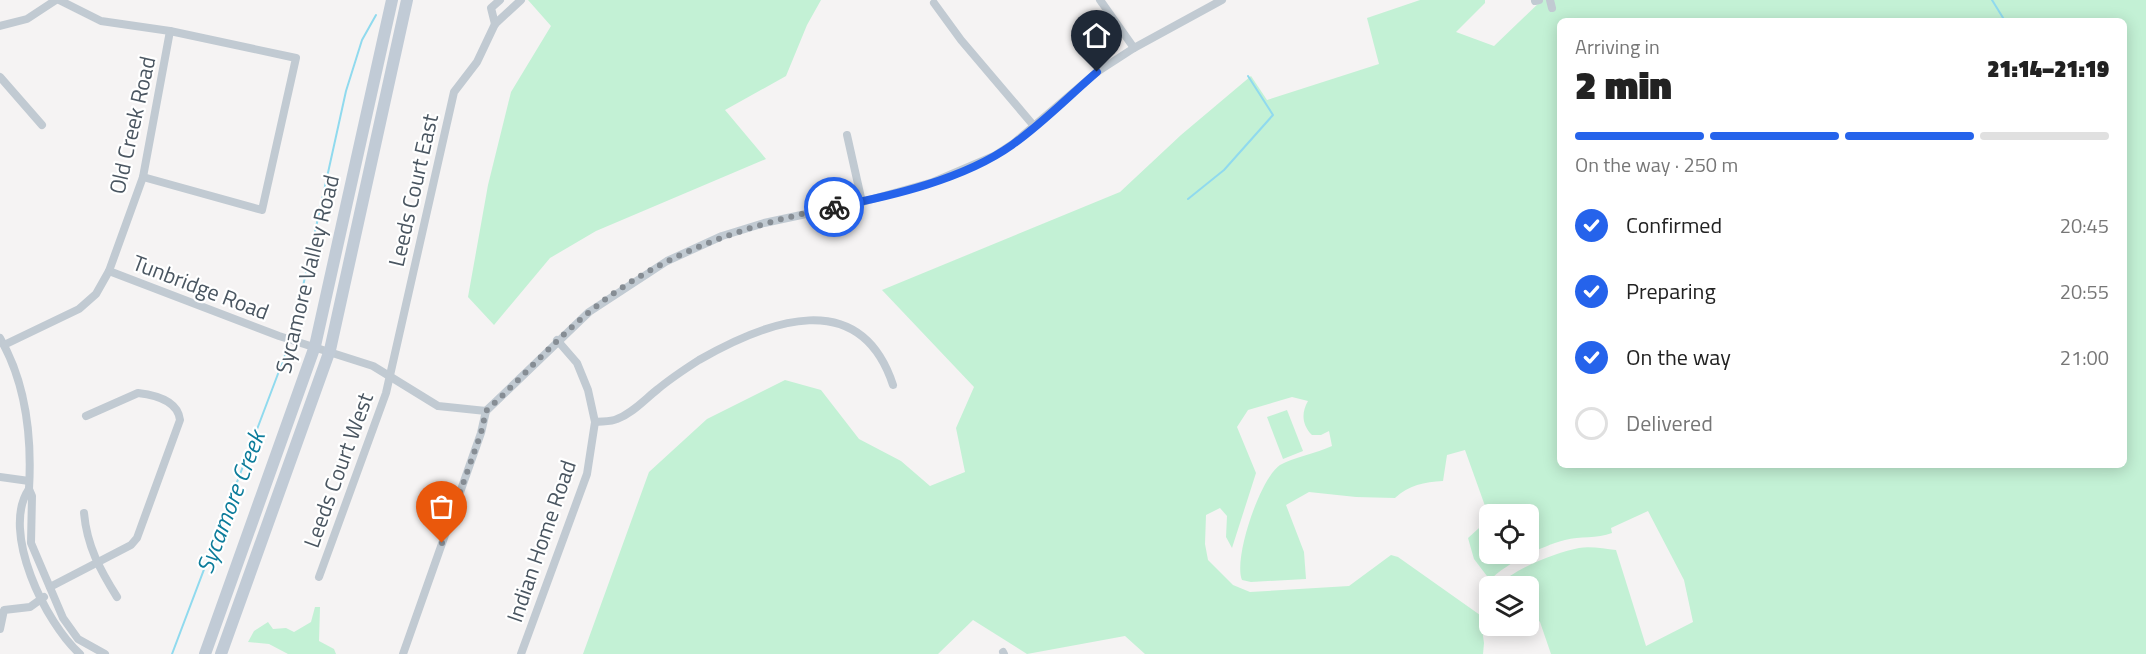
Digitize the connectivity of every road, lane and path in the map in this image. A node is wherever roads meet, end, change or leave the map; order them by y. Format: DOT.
graph roads {
  1 [pos="57,0"];
  2 [pos="392,0"];
  3 [pos="407,0"];
  4 [pos="500,0"];
  5 [pos="521,0"];
  6 [pos="1100,0"];
  7 [pos="1222,0"];
  8 [pos="934,3"];
  9 [pos="495,24"];
  10 [pos="0,26"];
  11 [pos="171,31"];
  12 [pos="1134,48"];
  13 [pos="0,77"];
  14 [pos="42,124"];
  15 [pos="1034,126"];
  16 [pos="847,135"];
  17 [pos="143,177"];
  18 [pos="862,202"];
  19 [pos="109,271"];
  20 [pos="557,340"];
  21 [pos="2,341"];
  22 [pos="315,346"];
  23 [pos="330,350"];
  24 [pos="389,375"];
  25 [pos="893,385"];
  26 [pos="486,411"];
  27 [pos="86,416"];
  28 [pos="595,422"];
  29 [pos="0,477"];
  30 [pos="29,485"];
  31 [pos="84,513"];
  32 [pos="97,564"];
  33 [pos="319,577"];
  34 [pos="50,587"];
  35 [pos="117,597"];
  36 [pos="42,599"];
  37 [pos="0,629"];
  38 [pos="80,654"];
  39 [pos="105,654"];
  40 [pos="206,654"];
  41 [pos="221,654"];
  42 [pos="403,654"];
  43 [pos="521,654"];
  1 -- 10 [label="street"];
  1 -- 11 [label="street"];
  2 -- 22 [label="main road, Sycamore Valley Road"];
  3 -- 23 [label="main road, Sycamore Valley Road"];
  4 -- 9 [label="street, Leeds Court East"];
  5 -- 9 [label="street, Leeds Court East"];
  6 -- 12 [label="street"];
  7 -- 12 [label="street"];
  8 -- 15 [label="street"];
  9 -- 24 [label="street, Leeds Court East"];
  11 -- 17 [label="street, Old Creek Road"];
  11 -- 17 [label="street"];
  12 -- 15 [label="street"];
  13 -- 14 [label="street"];
  15 -- 18 [label="street"];
  16 -- 18 [label="street"];
  17 -- 19 [label="street, Old Creek Road"];
  18 -- 20 [label="street"];
  19 -- 21 [label="street, Old Creek Road"];
  19 -- 22 [label="street, Tunbridge Road"];
  20 -- 26 [label="street"];
  20 -- 28 [label="street, Indian Home Road"];
  21 -- 30 [label="street"];
  22 -- 23 [label="street, Tunbridge Road"];
  22 -- 40 [label="main road, Sycamore Valley Road"];
  23 -- 24 [label="street, Tunbridge Road"];
  23 -- 41 [label="main road, Sycamore Valley Road"];
  24 -- 26 [label="street, Tunbridge Road"];
  24 -- 33 [label="street, Leeds Court West"];
  25 -- 28 [label="street"];
  26 -- 42 [label="street"];
  27 -- 32 [label="street"];
  28 -- 43 [label="street, Indian Home Road"];
  29 -- 30 [label="street"];
  30 -- 34 [label="street"];
  30 -- 36 [label="street"];
  31 -- 32 [label="street"];
  32 -- 34 [label="street"];
  32 -- 35 [label="street"];
  34 -- 36 [label="street"];
  34 -- 39 [label="street"];
  36 -- 37 [label="street"];
  36 -- 38 [label="street"];
}
